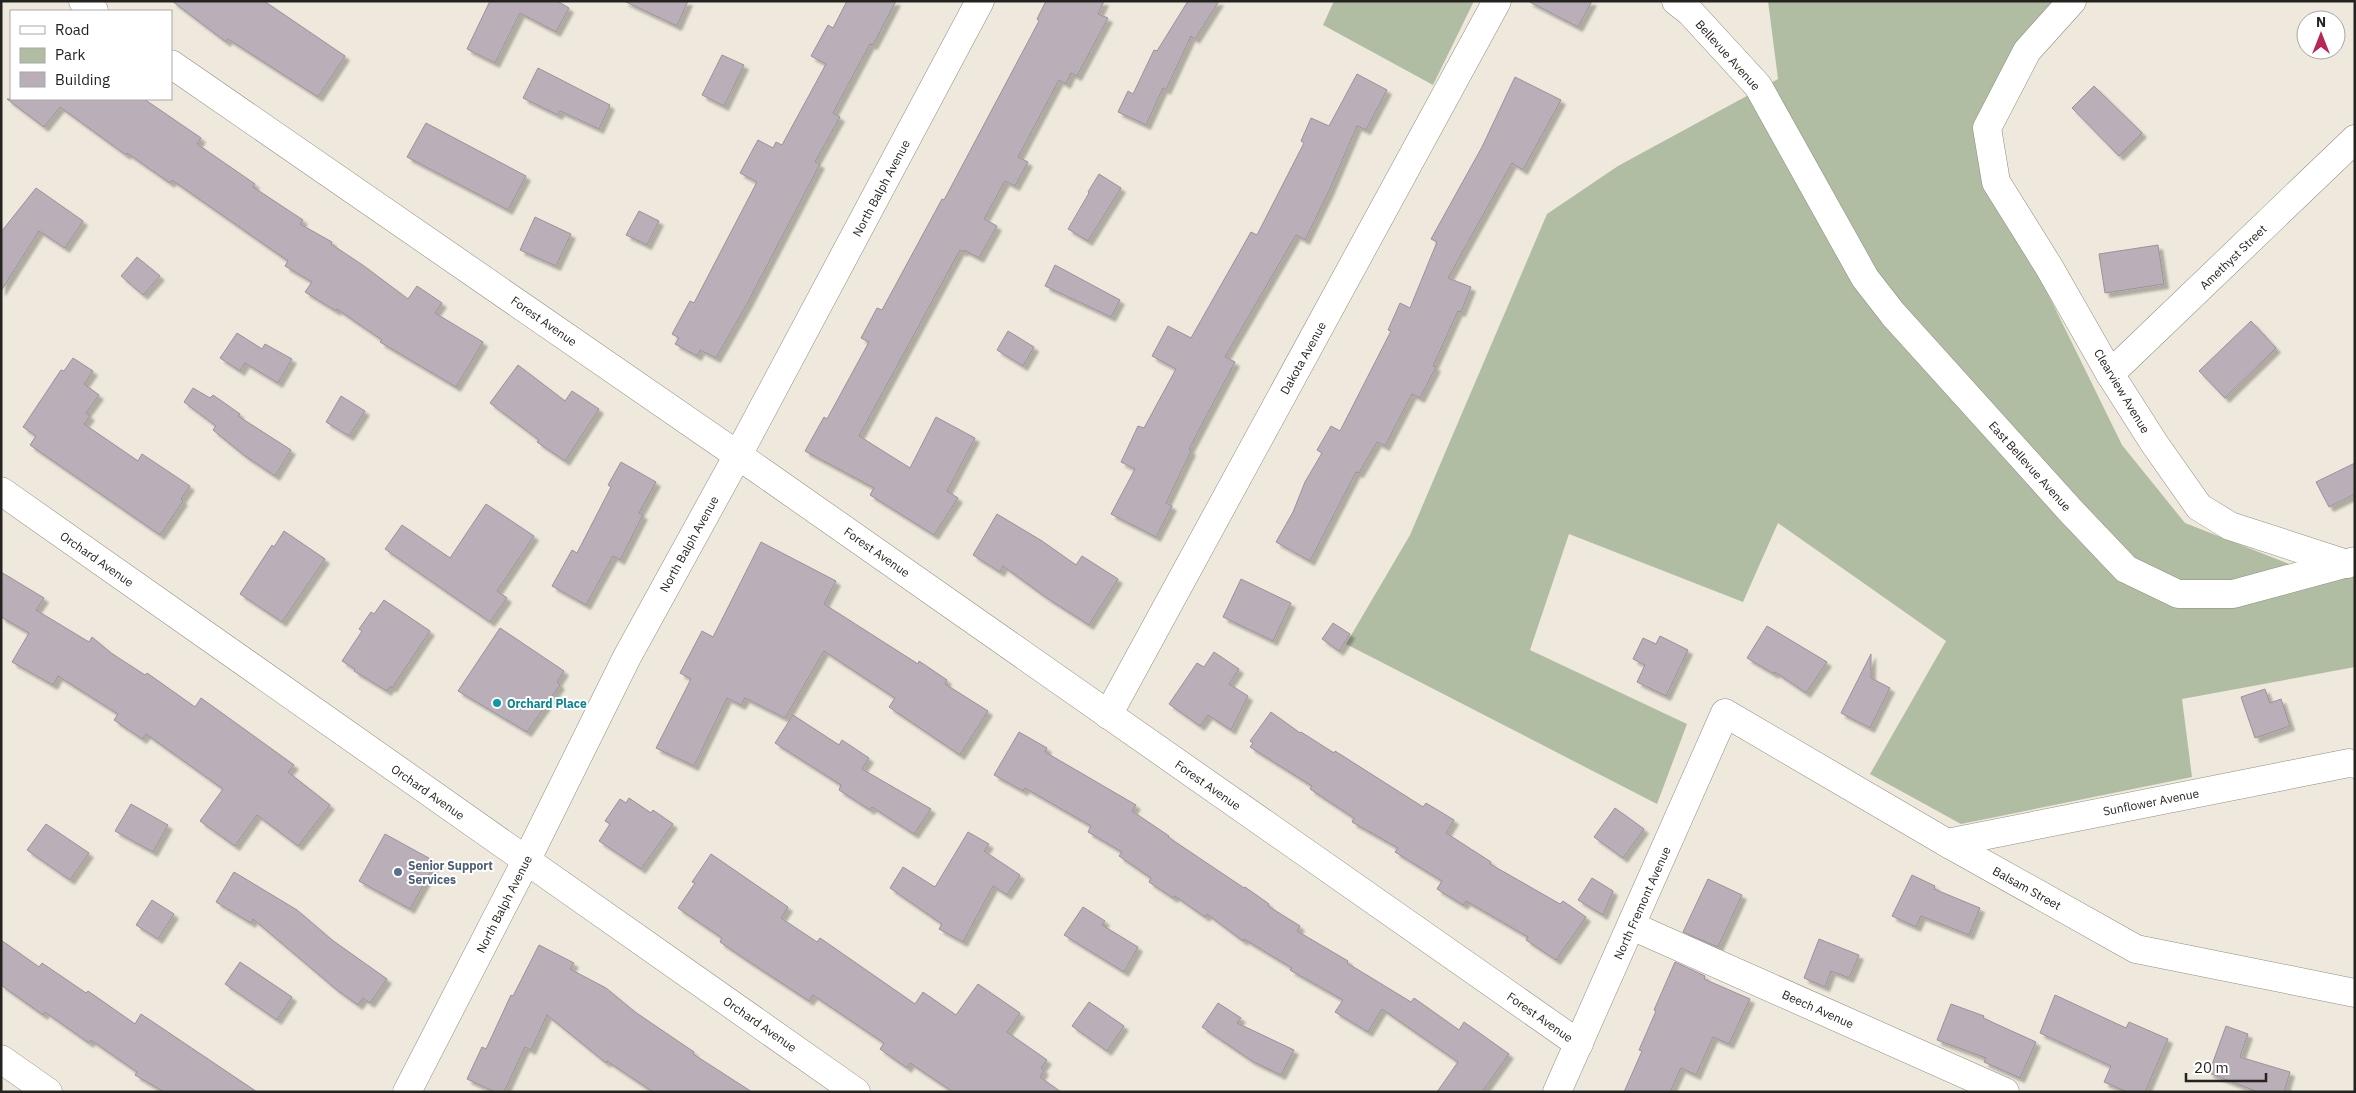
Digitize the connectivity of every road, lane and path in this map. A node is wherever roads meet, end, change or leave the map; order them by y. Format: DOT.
graph roads {
  1 [pos="83,1"];
  2 [pos="980,1"];
  3 [pos="1497,1"];
  4 [pos="1676,1"];
  5 [pos="2072,1"];
  6 [pos="93,10"];
  7 [pos="172,65"];
  8 [pos="2355,139"];
  9 [pos="1801,166"];
  10 [pos="2110,374"];
  11 [pos="738,456"];
  12 [pos="1,491"];
  13 [pos="2351,563"];
  14 [pos="1725,713"];
  15 [pos="1108,715"];
  16 [pos="2355,764"];
  17 [pos="1947,843"];
  18 [pos="526,861"];
  19 [pos="1632,926"];
  20 [pos="2355,992"];
  21 [pos="1579,1044"];
  22 [pos="1,1058"];
  23 [pos="48,1092"];
  24 [pos="407,1092"];
  25 [pos="856,1092"];
  26 [pos="1558,1092"];
  27 [pos="2005,1092"];
  1 -- 6 [label="street"];
  2 -- 11 [label="street, North Balph Avenue"];
  3 -- 15 [label="street, Dakota Avenue"];
  4 -- 9 [label="street, Bellevue Avenue"];
  5 -- 10 [label="street, Clearview Avenue"];
  7 -- 11 [label="street, Forest Avenue"];
  8 -- 10 [label="street, Amethyst Street"];
  9 -- 13 [label="street, East Bellevue Avenue"];
  10 -- 13 [label="street, Clearview Avenue"];
  11 -- 15 [label="street, Forest Avenue"];
  11 -- 18 [label="street, North Balph Avenue"];
  12 -- 18 [label="street, Orchard Avenue"];
  14 -- 17 [label="street, Balsam Street"];
  14 -- 19 [label="street, North Fremont Avenue"];
  15 -- 21 [label="street, Forest Avenue"];
  16 -- 17 [label="street, Sunflower Avenue"];
  17 -- 20 [label="street, Balsam Street"];
  18 -- 24 [label="street, North Balph Avenue"];
  18 -- 25 [label="street, Orchard Avenue"];
  19 -- 21 [label="street, North Fremont Avenue"];
  19 -- 27 [label="street, Beech Avenue"];
  21 -- 26 [label="street, North Fremont Avenue"];
  22 -- 23 [label="street"];
}
